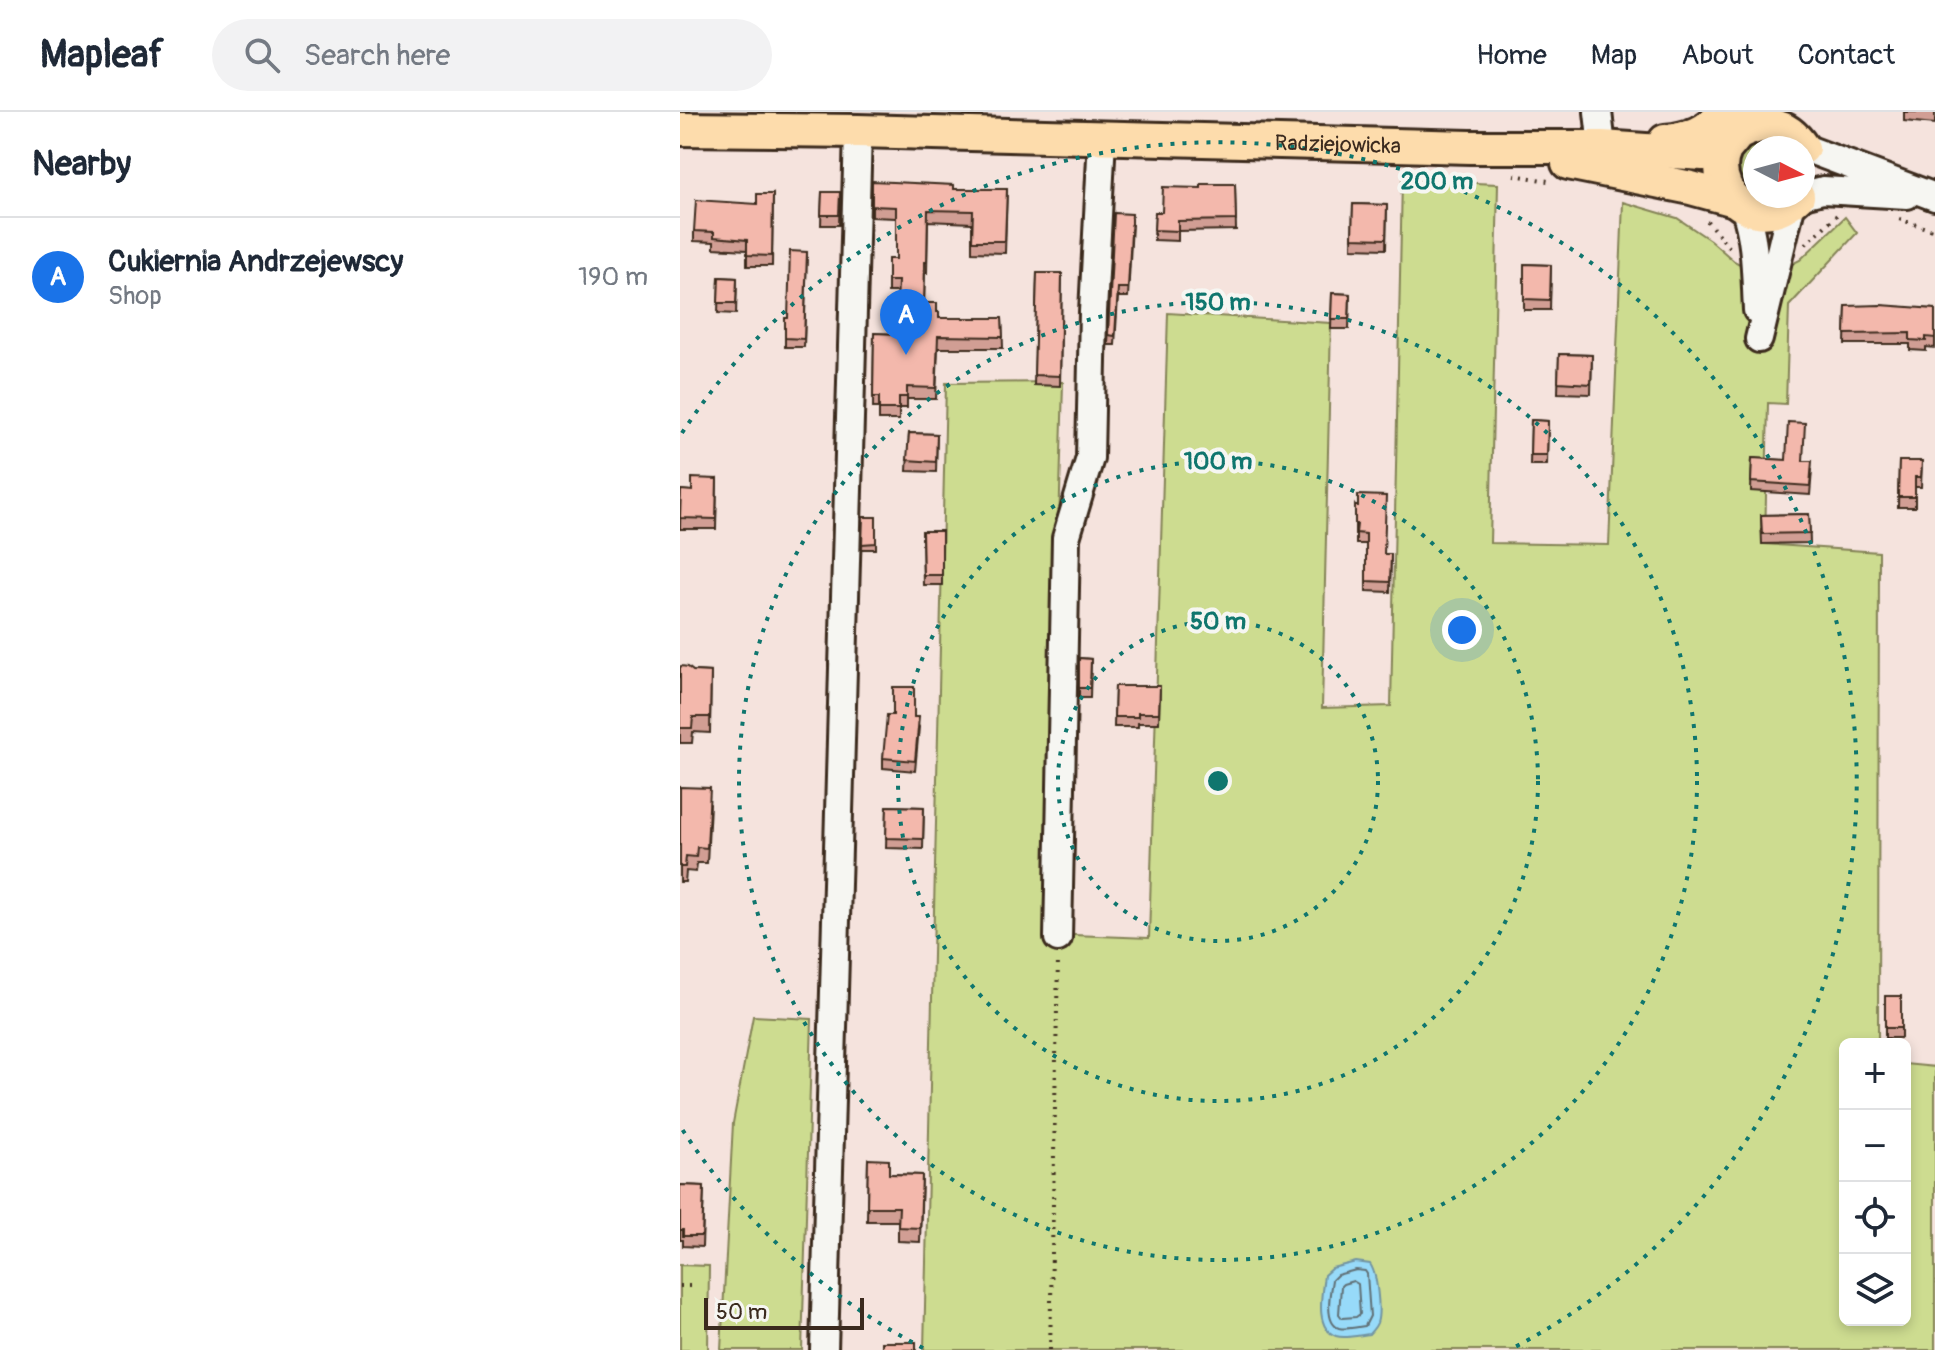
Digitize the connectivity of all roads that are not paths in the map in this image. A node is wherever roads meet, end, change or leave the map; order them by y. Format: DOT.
graph roads {
  1 [pos="1598,112"];
  2 [pos="1733,126"];
  3 [pos="680,129"];
  4 [pos="858,131"];
  5 [pos="1791,136"];
  6 [pos="1102,138"];
  7 [pos="1815,146"];
  8 [pos="1470,147"];
  9 [pos="1602,147"];
  10 [pos="1815,192"];
  11 [pos="1935,197"];
  12 [pos="1740,204"];
  13 [pos="1743,205"];
  14 [pos="1749,208"];
  15 [pos="1779,208"];
  16 [pos="1792,208"];
  17 [pos="1058,938"];
  18 [pos="824,1350"];
  1 -- 9 [label="street"];
  2 -- 5 [label="main road"];
  2 -- 9 [label="main road, Radziejowicka"];
  2 -- 12 [label="main road"];
  3 -- 4 [label="main road, Radziejowicka"];
  4 -- 6 [label="main road, Radziejowicka"];
  4 -- 18 [label="street"];
  6 -- 8 [label="main road, Radziejowicka"];
  6 -- 17 [label="street"];
  7 -- 11 [label="street"];
  8 -- 9 [label="main road, Radziejowicka"];
  8 -- 12 [label="main road, Radziejowicka"];
  10 -- 11 [label="street"];
  12 -- 13 [label="main road"];
  12 -- 16 [label="street"];
  14 -- 15 [label="main road"];
}
